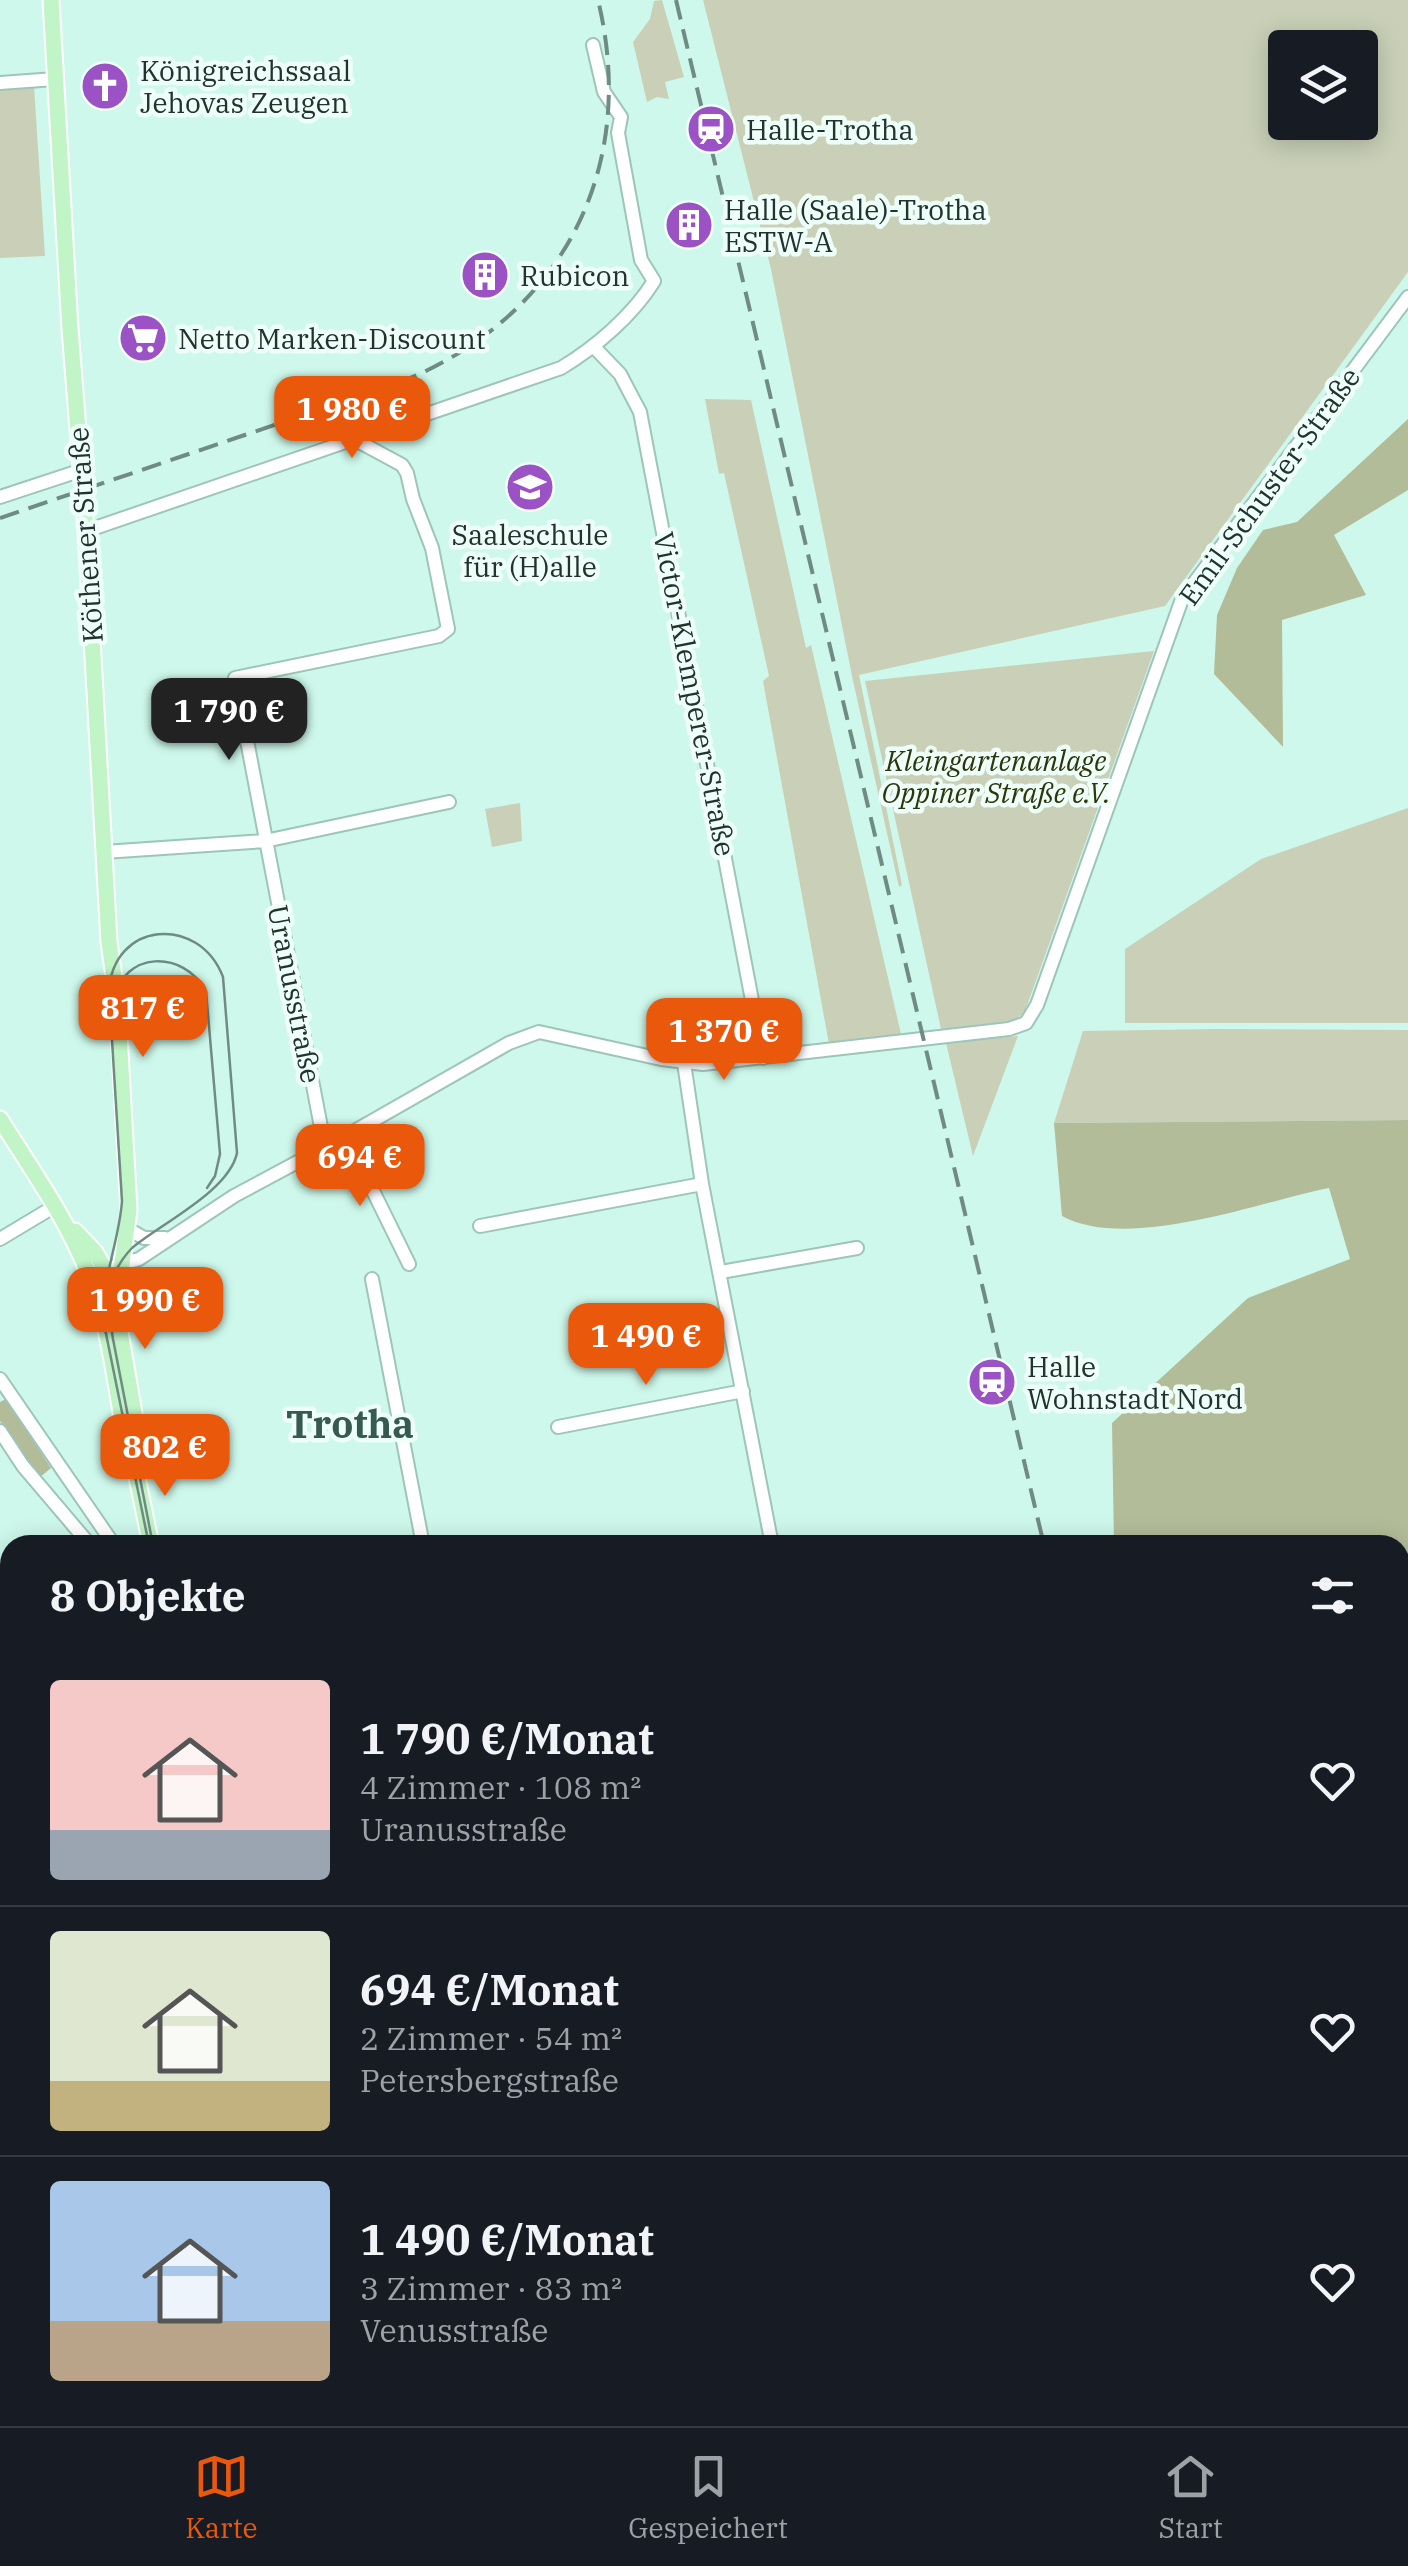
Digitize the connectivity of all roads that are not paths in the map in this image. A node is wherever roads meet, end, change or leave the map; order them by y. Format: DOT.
graph roads {
  1 [pos="51,0"];
  2 [pos="592,45"];
  3 [pos="55,79"];
  4 [pos="0,83"];
  5 [pos="1408,297"];
  6 [pos="593,346"];
  7 [pos="352,438"];
  8 [pos="82,470"];
  9 [pos="0,497"];
  10 [pos="86,531"];
  11 [pos="449,802"];
  12 [pos="265,842"];
  13 [pos="104,852"];
  14 [pos="763,1058"];
  15 [pos="684,1063"];
  16 [pos="0,1119"];
  17 [pos="346,1136"];
  18 [pos="325,1148"];
  19 [pos="702,1184"];
  20 [pos="55,1206"];
  21 [pos="66,1222"];
  22 [pos="480,1226"];
  23 [pos="128,1229"];
  24 [pos="172,1236"];
  25 [pos="0,1239"];
  26 [pos="857,1248"];
  27 [pos="79,1252"];
  28 [pos="409,1264"];
  29 [pos="103,1266"];
  30 [pos="121,1266"];
  31 [pos="721,1272"];
  32 [pos="372,1278"];
  33 [pos="116,1309"];
  34 [pos="2,1385"];
  35 [pos="743,1391"];
  36 [pos="558,1427"];
  37 [pos="0,1431"];
  38 [pos="134,1463"];
  39 [pos="60,1468"];
  40 [pos="38,1484"];
  41 [pos="81,1535"];
  42 [pos="107,1535"];
  43 [pos="149,1535"];
  44 [pos="421,1535"];
  45 [pos="770,1535"];
  1 -- 3 [label="main road, Köthener Straße"];
  2 -- 6 [label="street"];
  3 -- 4 [label="street"];
  3 -- 8 [label="main road, Köthener Straße"];
  5 -- 14 [label="street, Emil-Schuster-Straße"];
  6 -- 7 [label="street"];
  6 -- 14 [label="street, Victor-Klemperer-Straße"];
  7 -- 10 [label="street"];
  7 -- 12 [label="street, Uranusstraße"];
  8 -- 9 [label="street"];
  8 -- 10 [label="main road, Köthener Straße"];
  10 -- 13 [label="main road, Köthener Straße"];
  11 -- 12 [label="street"];
  12 -- 13 [label="street"];
  12 -- 18 [label="street, Uranusstraße"];
  13 -- 23 [label="main road, Köthener Straße"];
  14 -- 15 [label="street"];
  15 -- 17 [label="street"];
  15 -- 19 [label="street"];
  16 -- 20 [label="main road"];
  17 -- 18 [label="street"];
  17 -- 28 [label="street"];
  18 -- 24 [label="street"];
  19 -- 22 [label="street"];
  19 -- 31 [label="street"];
  20 -- 21 [label="main road"];
  20 -- 25 [label="street"];
  21 -- 27 [label="main road"];
  21 -- 29 [label="main road"];
  23 -- 24 [label="street"];
  23 -- 30 [label="main road, Köthener Straße"];
  24 -- 30 [label="street"];
  26 -- 31 [label="street"];
  27 -- 29 [label="street"];
  27 -- 38 [label="main road"];
  29 -- 30 [label="street"];
  29 -- 33 [label="main road"];
  30 -- 33 [label="main road, Köthener Straße"];
  31 -- 35 [label="street"];
  32 -- 44 [label="street"];
  33 -- 38 [label="main road"];
  34 -- 39 [label="street"];
  35 -- 36 [label="street"];
  35 -- 45 [label="street"];
  37 -- 40 [label="street"];
  38 -- 43 [label="main road"];
  39 -- 40 [label="street"];
  39 -- 42 [label="street"];
  40 -- 41 [label="street"];
}
